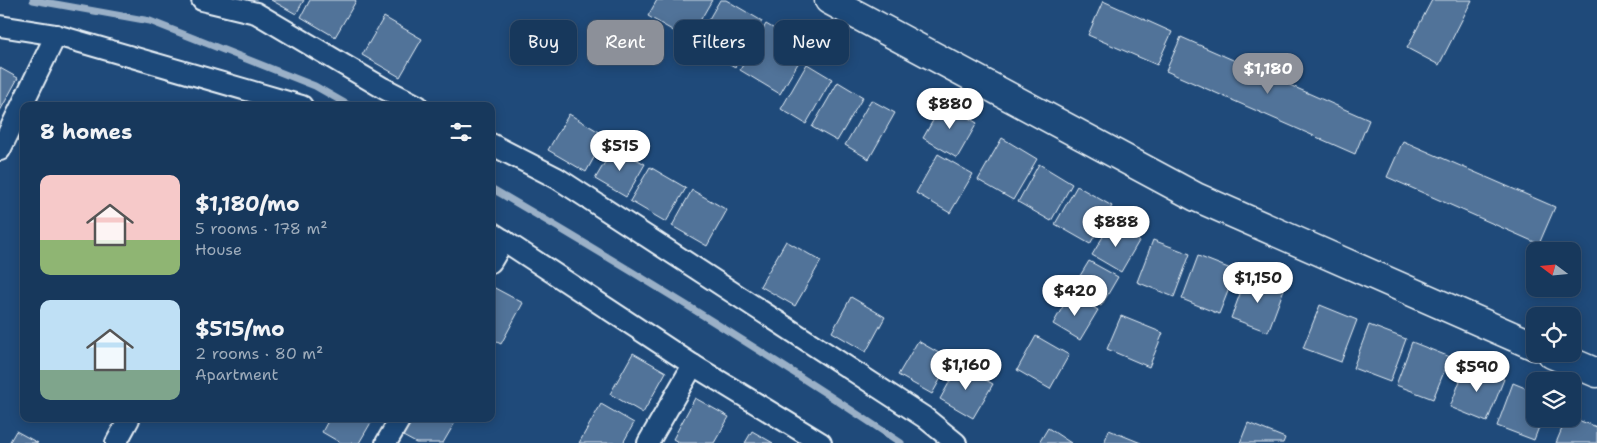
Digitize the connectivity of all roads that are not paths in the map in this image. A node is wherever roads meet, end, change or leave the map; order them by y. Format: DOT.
graph roads {
  1 [pos="202,0"];
  2 [pos="829,0"];
  3 [pos="0,26"];
  4 [pos="56,35"];
  5 [pos="23,102"];
  6 [pos="287,102"];
  7 [pos="410,102"];
  8 [pos="20,109"];
  9 [pos="495,146"];
  10 [pos="0,150"];
  11 [pos="498,236"];
  12 [pos="1526,342"];
  13 [pos="1571,362"];
  14 [pos="693,365"];
  15 [pos="1597,373"];
  16 [pos="128,422"];
  17 [pos="398,422"];
  18 [pos="116,443"];
  19 [pos="386,443"];
  20 [pos="648,443"];
  21 [pos="821,443"];
  22 [pos="956,443"];
  1 -- 7 [label="street"];
  2 -- 12 [label="main road"];
  3 -- 4 [label="street"];
  4 -- 5 [label="street"];
  4 -- 6 [label="street"];
  8 -- 10 [label="street"];
  9 -- 22 [label="street"];
  11 -- 14 [label="street"];
  13 -- 15 [label="main road"];
  14 -- 20 [label="street"];
  14 -- 21 [label="street"];
  16 -- 18 [label="street"];
  17 -- 19 [label="street"];
}
